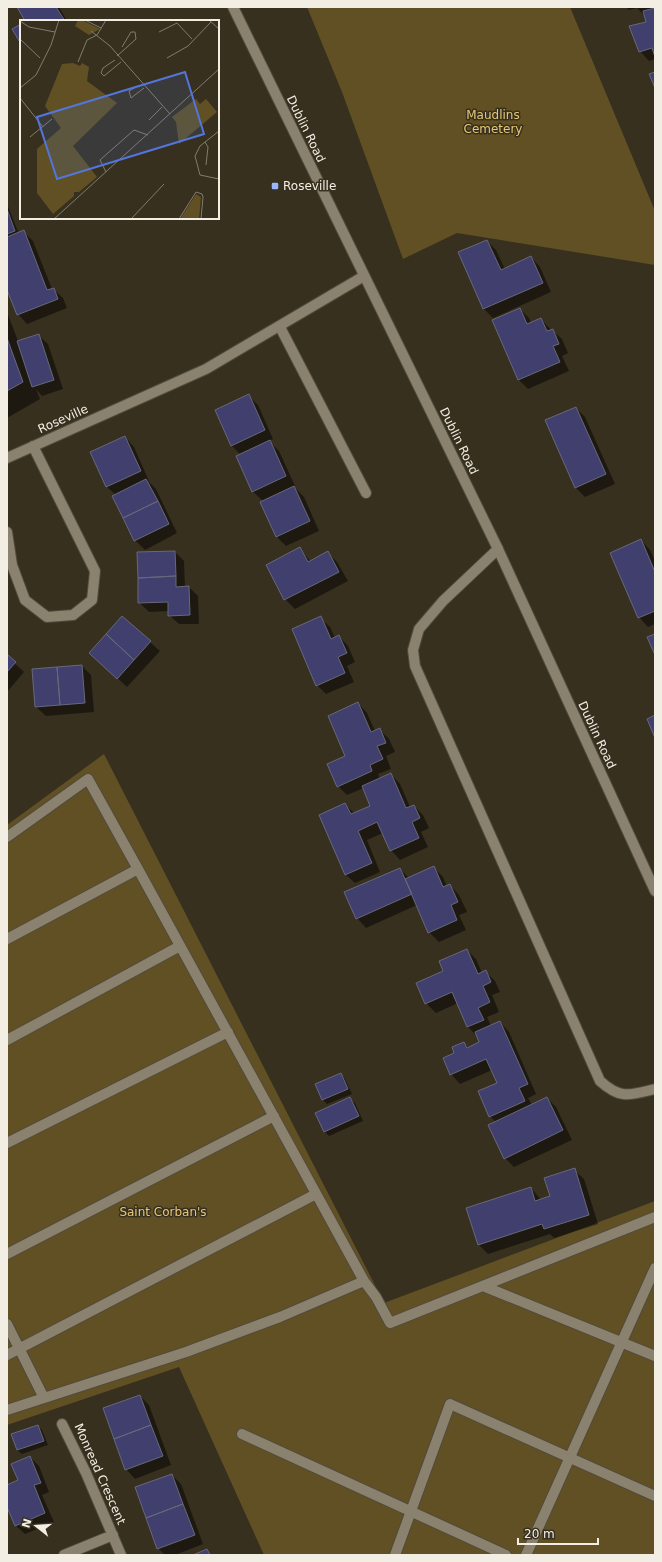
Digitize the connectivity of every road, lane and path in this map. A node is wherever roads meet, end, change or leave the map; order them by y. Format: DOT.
graph roads {
  1 [pos="233,7"];
  2 [pos="364,276"];
  3 [pos="280,326"];
  4 [pos="33,446"];
  5 [pos="7,458"];
  6 [pos="366,493"];
  7 [pos="7,532"];
  8 [pos="498,550"];
  9 [pos="7,837"];
  10 [pos="138,869"];
  11 [pos="655,890"];
  12 [pos="7,939"];
  13 [pos="180,946"];
  14 [pos="228,1032"];
  15 [pos="7,1040"];
  16 [pos="655,1089"];
  17 [pos="274,1116"];
  18 [pos="7,1143"];
  19 [pos="316,1194"];
  20 [pos="655,1217"];
  21 [pos="7,1254"];
  22 [pos="655,1268"];
  23 [pos="364,1281"];
  24 [pos="483,1286"];
  25 [pos="7,1324"];
  26 [pos="621,1343"];
  27 [pos="19,1349"];
  28 [pos="7,1355"];
  29 [pos="655,1356"];
  30 [pos="44,1398"];
  31 [pos="7,1410"];
  32 [pos="62,1424"];
  33 [pos="242,1434"];
  34 [pos="570,1458"];
  35 [pos="655,1496"];
  36 [pos="412,1513"];
  37 [pos="113,1536"];
  38 [pos="64,1555"];
  39 [pos="121,1555"];
  40 [pos="395,1555"];
  41 [pos="506,1555"];
  42 [pos="526,1555"];
  1 -- 2 [label="street, Dublin Road"];
  2 -- 3 [label="street, Roseville"];
  2 -- 8 [label="street, Dublin Road"];
  3 -- 4 [label="street, Roseville"];
  3 -- 6 [label="street"];
  4 -- 5 [label="street, Roseville"];
  4 -- 7 [label="street"];
  8 -- 11 [label="street, Dublin Road"];
  8 -- 16 [label="street"];
  9 -- 10 [label="street"];
  10 -- 12 [label="street"];
  10 -- 13 [label="street"];
  13 -- 14 [label="street"];
  13 -- 15 [label="street"];
  14 -- 17 [label="street"];
  14 -- 18 [label="street"];
  17 -- 19 [label="street"];
  17 -- 21 [label="street"];
  19 -- 23 [label="street"];
  19 -- 27 [label="street"];
  20 -- 24 [label="street"];
  22 -- 26 [label="street"];
  23 -- 24 [label="street"];
  23 -- 30 [label="street"];
  24 -- 26 [label="street"];
  25 -- 27 [label="street"];
  26 -- 29 [label="street"];
  26 -- 34 [label="street"];
  27 -- 28 [label="street"];
  27 -- 30 [label="street"];
  30 -- 31 [label="street"];
  32 -- 37 [label="street, Monread Crescent"];
  33 -- 36 [label="street"];
  34 -- 35 [label="street"];
  34 -- 36 [label="street"];
  34 -- 42 [label="street"];
  36 -- 40 [label="street"];
  36 -- 41 [label="street"];
  37 -- 38 [label="street, Monread Crescent"];
  37 -- 39 [label="street, Monread Crescent"];
}
